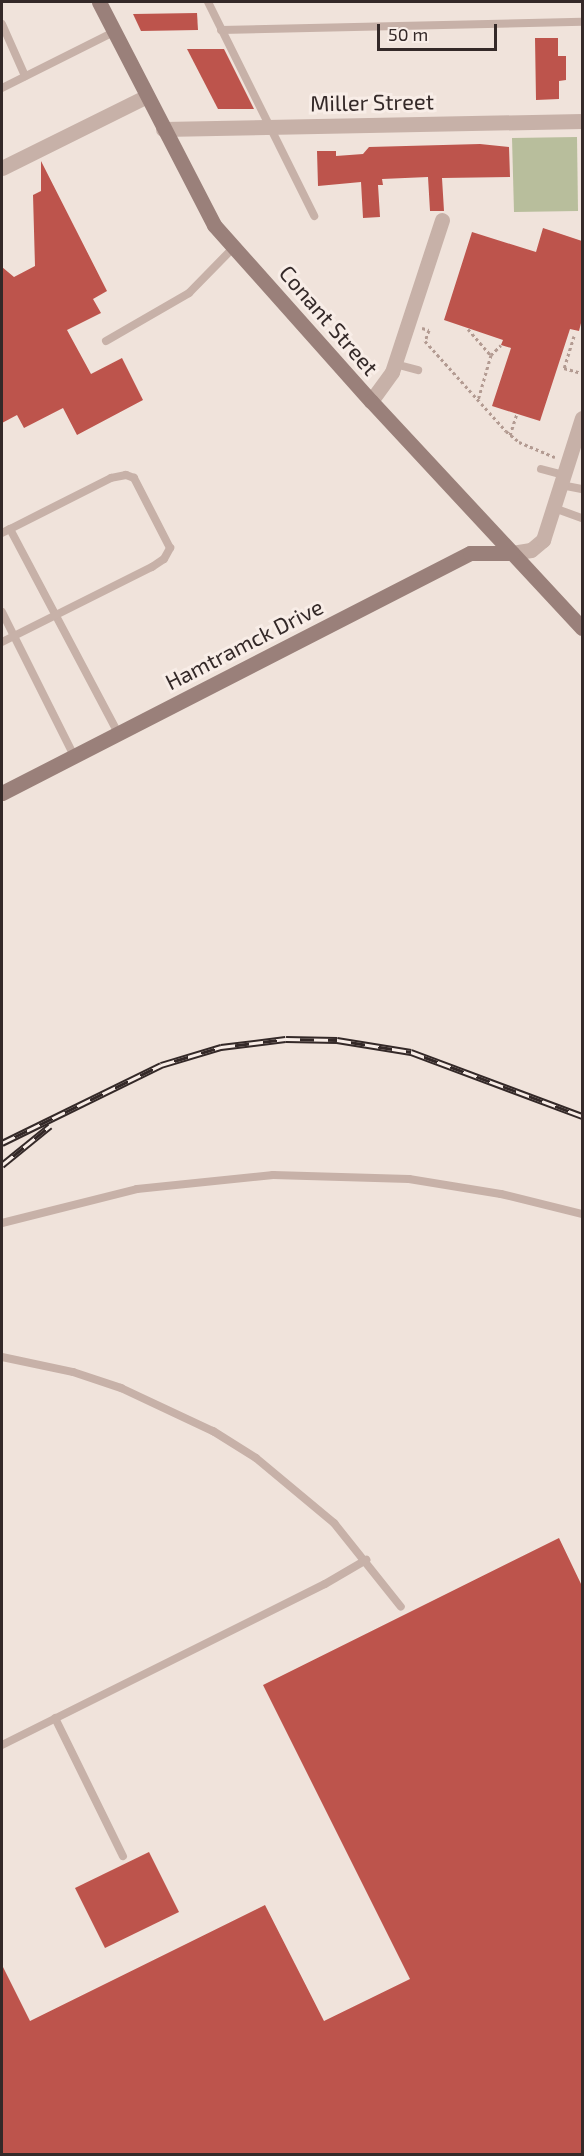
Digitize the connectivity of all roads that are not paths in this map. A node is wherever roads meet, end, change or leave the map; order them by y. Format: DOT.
graph roads {
  1 [pos="99,2"];
  2 [pos="208,2"];
  3 [pos="582,22"];
  4 [pos="2,24"];
  5 [pos="221,30"];
  6 [pos="114,32"];
  7 [pos="25,76"];
  8 [pos="2,88"];
  9 [pos="145,98"];
  10 [pos="582,121"];
  11 [pos="268,127"];
  12 [pos="163,129"];
  13 [pos="2,168"];
  14 [pos="314,216"];
  15 [pos="442,220"];
  16 [pos="234,247"];
  17 [pos="106,341"];
  18 [pos="395,364"];
  19 [pos="418,370"];
  20 [pos="370,401"];
  21 [pos="582,418"];
  22 [pos="541,469"];
  23 [pos="563,480"];
  24 [pos="582,489"];
  25 [pos="554,508"];
  26 [pos="582,518"];
  27 [pos="6,531"];
  28 [pos="513,553"];
  29 [pos="2,612"];
  30 [pos="56,616"];
  31 [pos="582,628"];
  32 [pos="14,636"];
  33 [pos="2,642"];
  34 [pos="118,733"];
  35 [pos="74,756"];
  36 [pos="2,793"];
  37 [pos="582,1214"];
  38 [pos="2,1223"];
  39 [pos="2,1358"];
  40 [pos="366,1560"];
  41 [pos="401,1607"];
  42 [pos="55,1718"];
  43 [pos="2,1745"];
  44 [pos="123,1856"];
  1 -- 6 [label="main road, Conant Street"];
  2 -- 5 [label="lane"];
  3 -- 5 [label="lane"];
  4 -- 7 [label="lane"];
  5 -- 11 [label="lane"];
  6 -- 7 [label="lane"];
  6 -- 9 [label="main road, Conant Street"];
  7 -- 8 [label="lane"];
  9 -- 12 [label="main road, Conant Street"];
  9 -- 13 [label="street"];
  10 -- 11 [label="street, Miller Street"];
  11 -- 12 [label="street, Miller Street"];
  11 -- 14 [label="lane"];
  12 -- 16 [label="main road, Conant Street"];
  15 -- 18 [label="street"];
  16 -- 17 [label="lane"];
  16 -- 20 [label="main road, Conant Street"];
  18 -- 19 [label="lane"];
  18 -- 20 [label="street"];
  20 -- 28 [label="main road, Conant Street"];
  21 -- 23 [label="street"];
  22 -- 23 [label="lane"];
  23 -- 24 [label="lane"];
  23 -- 25 [label="street"];
  25 -- 26 [label="lane"];
  25 -- 28 [label="street"];
  27 -- 30 [label="lane"];
  27 -- 30 [label="lane"];
  28 -- 31 [label="main road, Conant Street"];
  28 -- 34 [label="main road, Hamtramck Drive"];
  29 -- 32 [label="lane"];
  30 -- 32 [label="lane"];
  30 -- 34 [label="lane"];
  32 -- 33 [label="lane"];
  32 -- 35 [label="lane"];
  34 -- 35 [label="main road, Hamtramck Drive"];
  35 -- 36 [label="main road, Hamtramck Drive"];
  37 -- 38 [label="lane"];
  39 -- 40 [label="lane"];
  40 -- 41 [label="lane"];
  40 -- 42 [label="lane"];
  42 -- 43 [label="lane"];
  42 -- 44 [label="lane"];
}
